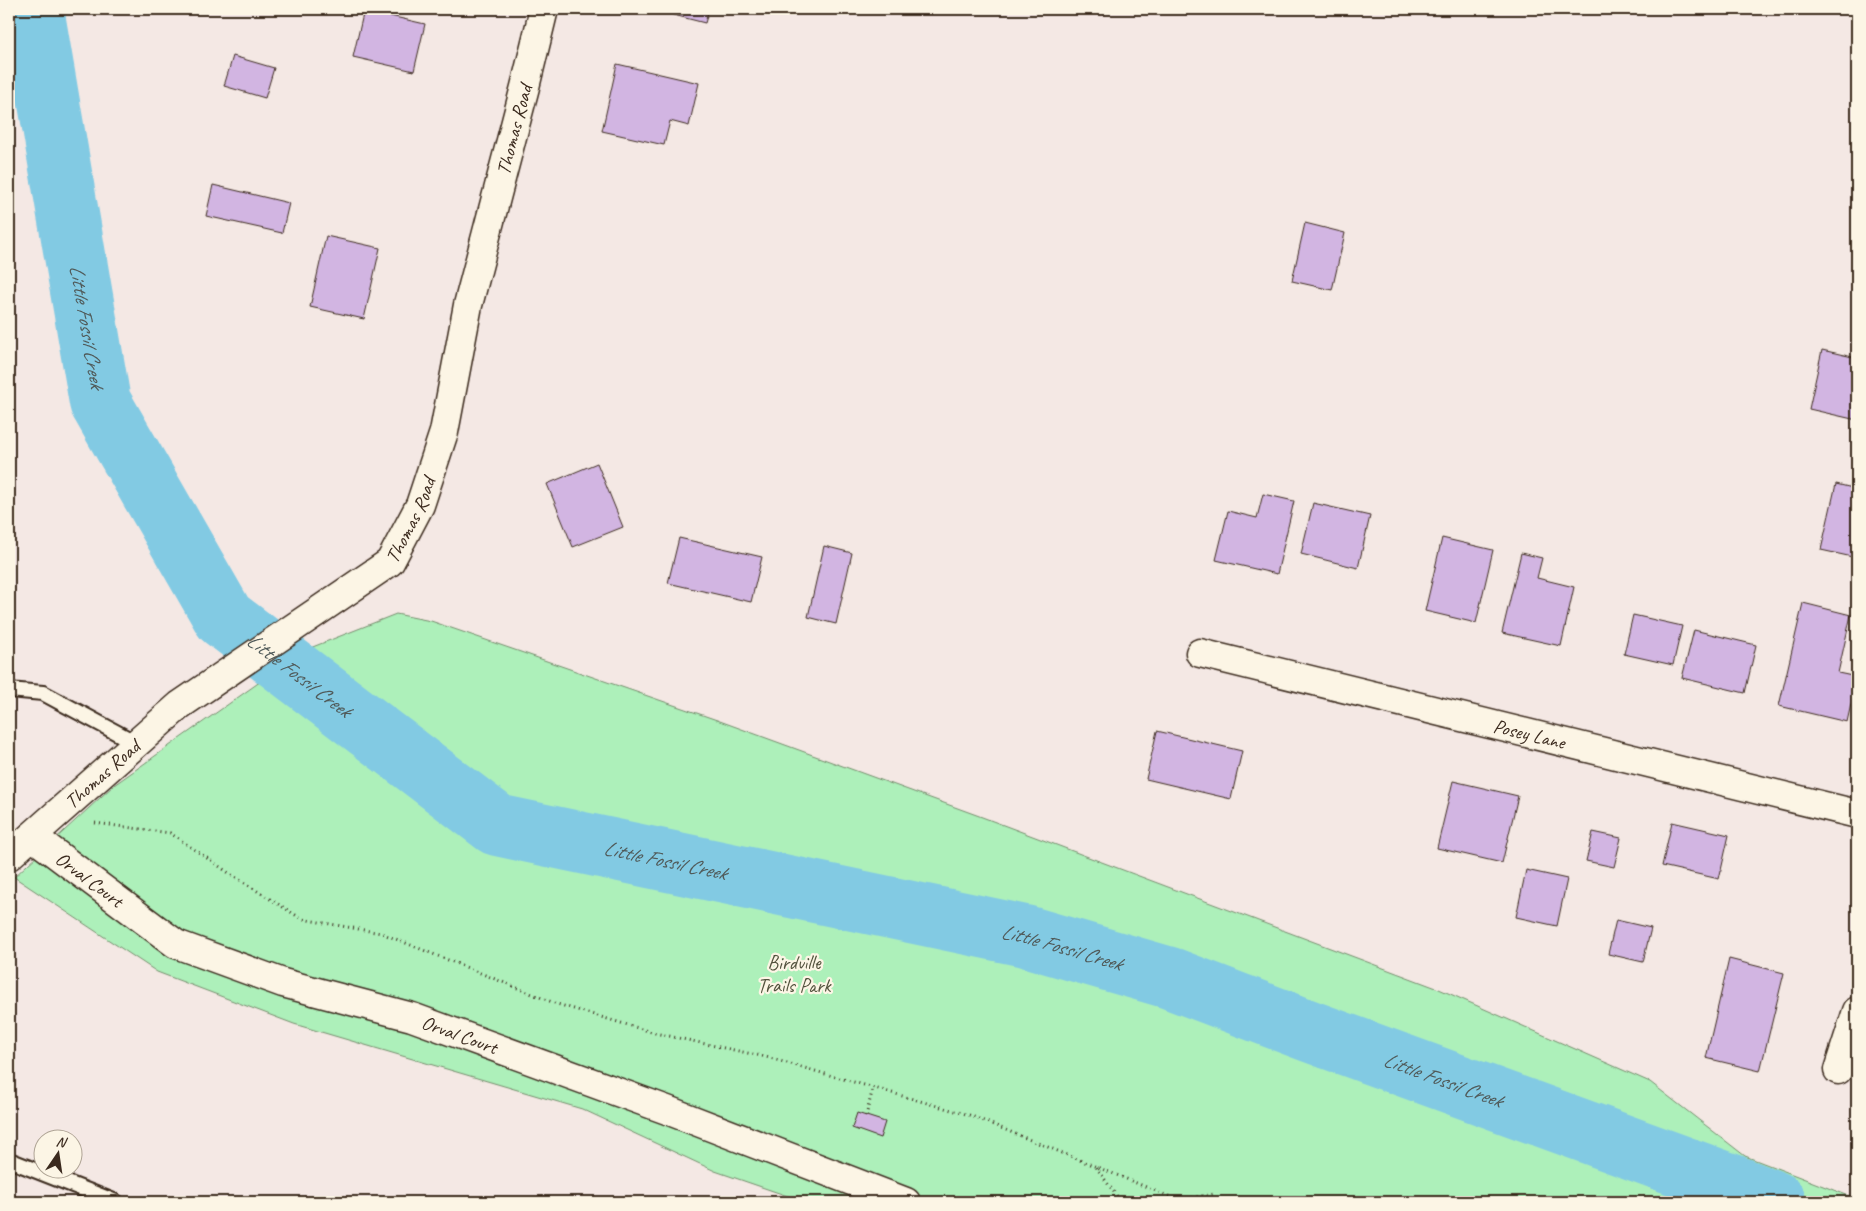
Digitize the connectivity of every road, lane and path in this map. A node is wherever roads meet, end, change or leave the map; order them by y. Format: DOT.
graph roads {
  1 [pos="544,9"];
  2 [pos="1200,653"];
  3 [pos="9,690"];
  4 [pos="136,743"];
  5 [pos="1857,814"];
  6 [pos="89,822"];
  7 [pos="32,836"];
  8 [pos="9,856"];
  9 [pos="1857,1011"];
  10 [pos="1838,1070"];
  11 [pos="873,1088"];
  12 [pos="866,1116"];
  13 [pos="9,1160"];
  14 [pos="1096,1166"];
  15 [pos="1214,1194"];
  16 [pos="1177,1200"];
  17 [pos="116,1202"];
  18 [pos="906,1202"];
  19 [pos="1121,1202"];
  20 [pos="1183,1202"];
  1 -- 4 [label="street, Thomas Road"];
  2 -- 5 [label="street, Posey Lane"];
  3 -- 4 [label="lane"];
  4 -- 7 [label="street, Thomas Road"];
  6 -- 11 [label="path"];
  7 -- 8 [label="street, Thomas Road"];
  7 -- 18 [label="street, Orval Court"];
  9 -- 10 [label="street"];
  11 -- 12 [label="path"];
  11 -- 14 [label="path"];
  13 -- 17 [label="lane"];
  14 -- 16 [label="path"];
  14 -- 19 [label="path"];
  15 -- 16 [label="path"];
  16 -- 20 [label="path"];
}
